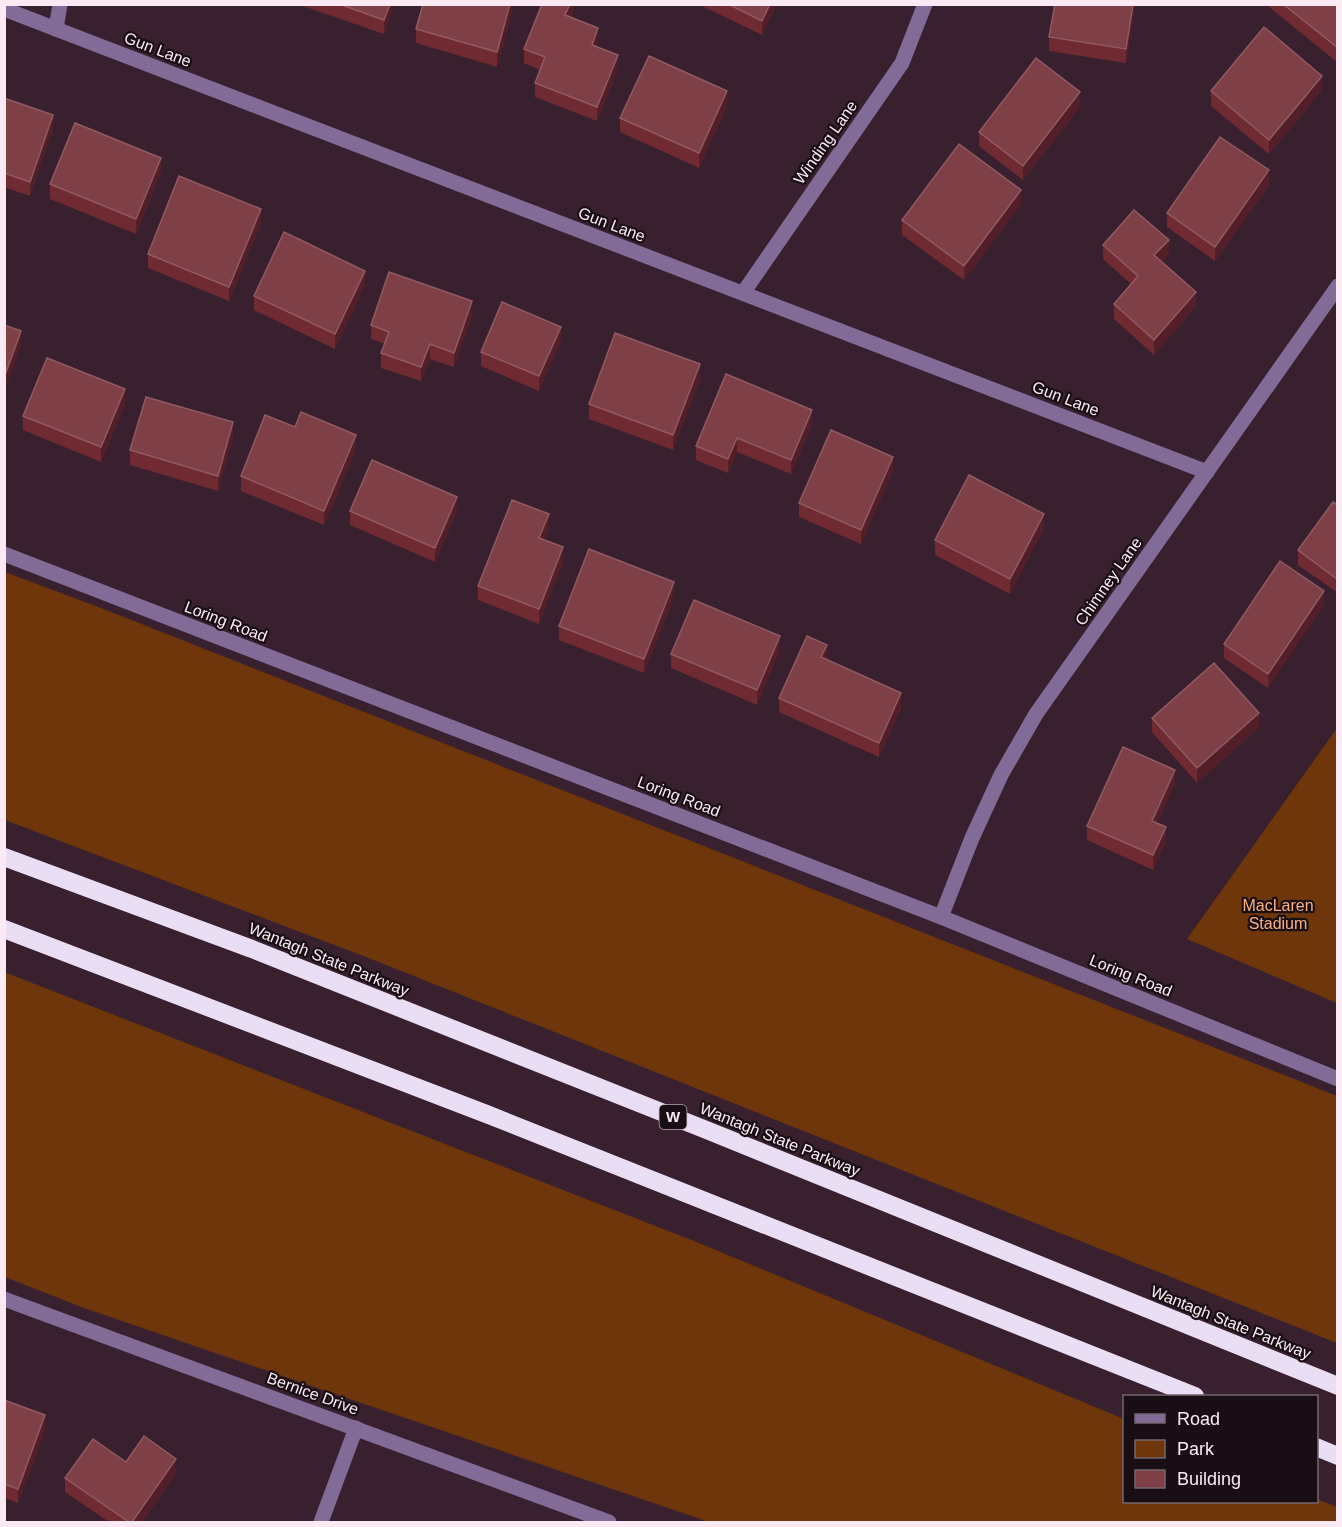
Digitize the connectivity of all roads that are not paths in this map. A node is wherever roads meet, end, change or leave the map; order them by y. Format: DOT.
graph roads {
  1 [pos="60,4"];
  2 [pos="925,4"];
  3 [pos="4,9"];
  4 [pos="56,29"];
  5 [pos="1338,285"];
  6 [pos="742,293"];
  7 [pos="1207,472"];
  8 [pos="4,554"];
  9 [pos="4,856"];
  10 [pos="941,917"];
  11 [pos="4,929"];
  12 [pos="1338,1079"];
  13 [pos="4,1299"];
  14 [pos="1338,1386"];
  15 [pos="1192,1395"];
  16 [pos="356,1428"];
  17 [pos="1318,1447"];
  18 [pos="1338,1456"];
  19 [pos="321,1522"];
  20 [pos="609,1522"];
  1 -- 4 [label="street"];
  2 -- 6 [label="street, Winding Lane"];
  3 -- 4 [label="street, Gun Lane"];
  4 -- 6 [label="street, Gun Lane"];
  5 -- 7 [label="street, Chimney Lane"];
  6 -- 7 [label="street, Gun Lane"];
  7 -- 10 [label="street, Chimney Lane"];
  8 -- 10 [label="street, Loring Road"];
  9 -- 14 [label="highway, Wantagh State Parkway / W"];
  10 -- 12 [label="street, Loring Road"];
  11 -- 15 [label="highway"];
  13 -- 16 [label="street, Bernice Drive"];
  16 -- 19 [label="street"];
  16 -- 20 [label="street, Bernice Drive"];
  17 -- 18 [label="highway"];
}
